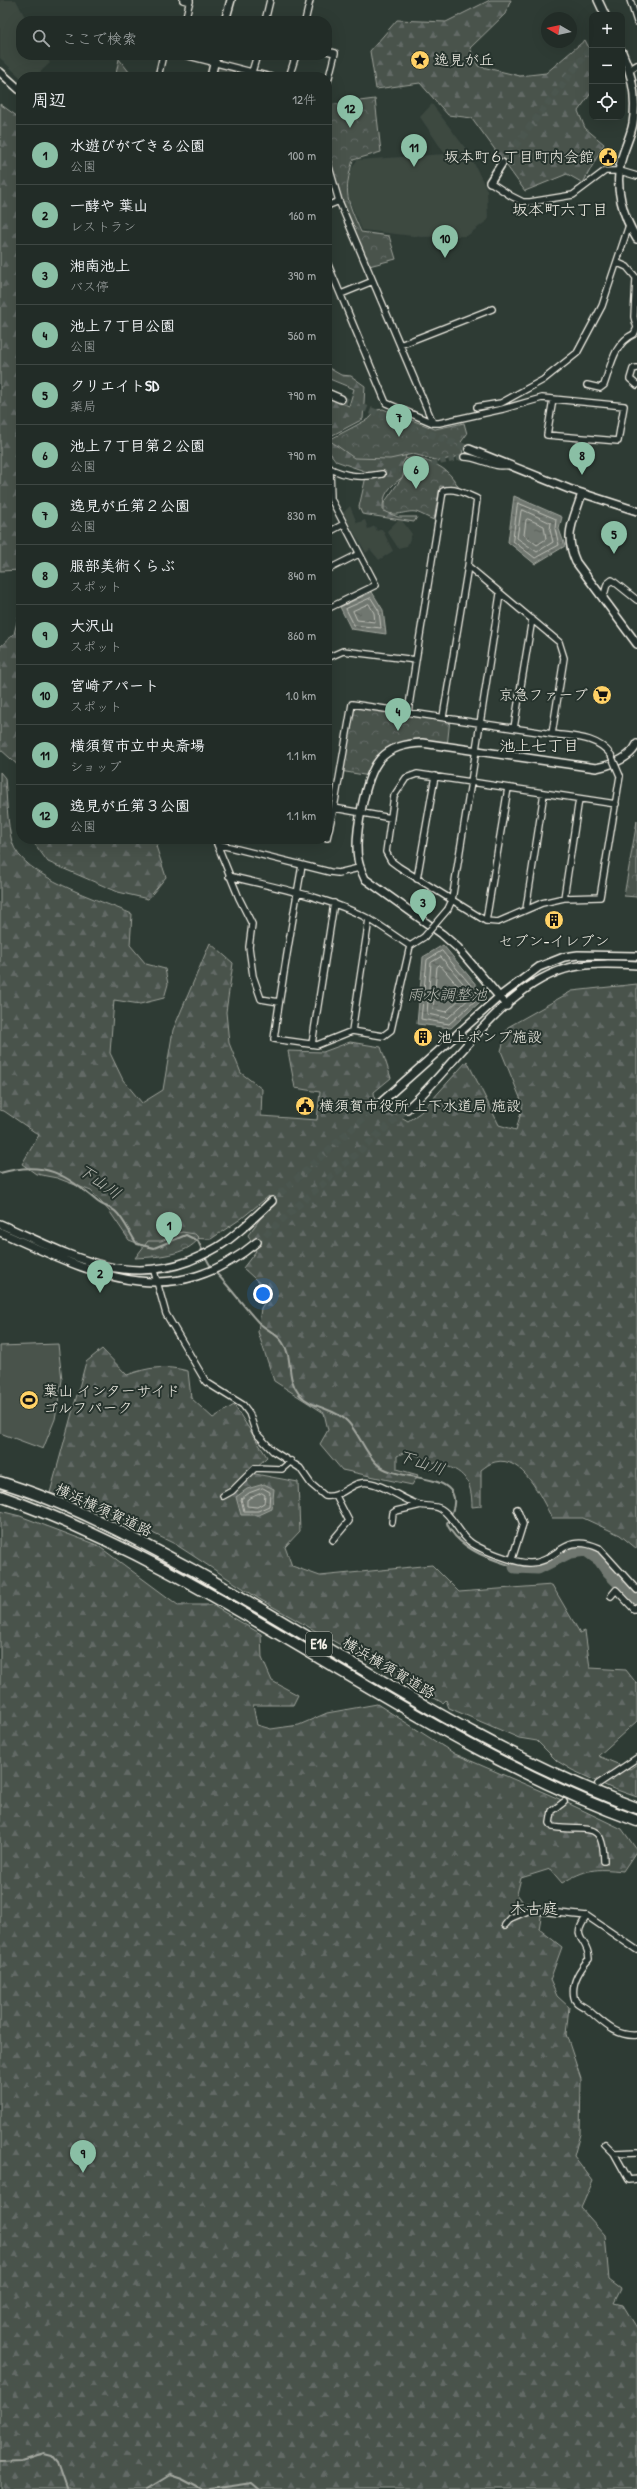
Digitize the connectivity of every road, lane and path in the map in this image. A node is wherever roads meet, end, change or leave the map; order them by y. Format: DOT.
graph roads {
  1 [pos="183,0"];
  2 [pos="231,0"];
  3 [pos="270,0"];
  4 [pos="310,0"];
  5 [pos="598,0"];
  6 [pos="630,0"];
  7 [pos="190,1"];
  8 [pos="604,12"];
  9 [pos="186,16"];
  10 [pos="226,16"];
  11 [pos="266,16"];
  12 [pos="306,16"];
  13 [pos="637,22"];
  14 [pos="332,52"];
  15 [pos="162,60"];
  16 [pos="215,60"];
  17 [pos="218,60"];
  18 [pos="256,60"];
  19 [pos="294,60"];
  20 [pos="625,60"];
  21 [pos="637,64"];
  22 [pos="629,70"];
  23 [pos="0,72"];
  24 [pos="159,72"];
  25 [pos="212,72"];
  26 [pos="252,72"];
  27 [pos="291,72"];
  28 [pos="330,72"];
  29 [pos="16,86"];
  30 [pos="502,163"];
  31 [pos="620,171"];
  32 [pos="637,176"];
  33 [pos="332,177"];
  34 [pos="490,182"];
  35 [pos="339,201"];
  36 [pos="332,204"];
  37 [pos="629,225"];
  38 [pos="637,239"];
  39 [pos="618,263"];
  40 [pos="332,273"];
  41 [pos="637,279"];
  42 [pos="373,281"];
  43 [pos="341,294"];
  44 [pos="492,309"];
  45 [pos="400,345"];
  46 [pos="637,368"];
  47 [pos="587,385"];
  48 [pos="637,385"];
  49 [pos="332,395"];
  50 [pos="341,399"];
  51 [pos="553,399"];
  52 [pos="477,407"];
  53 [pos="433,423"];
  54 [pos="469,449"];
  55 [pos="464,457"];
  56 [pos="509,464"];
  57 [pos="332,469"];
  58 [pos="382,474"];
  59 [pos="582,494"];
  60 [pos="332,505"];
  61 [pos="637,511"];
  62 [pos="344,524"];
  63 [pos="332,530"];
  64 [pos="358,554"];
  65 [pos="468,566"];
  66 [pos="332,567"];
  67 [pos="500,594"];
  68 [pos="603,599"];
  69 [pos="637,600"];
  70 [pos="332,607"];
  71 [pos="532,618"];
  72 [pos="637,644"];
  73 [pos="332,656"];
  74 [pos="416,660"];
  75 [pos="408,712"];
  76 [pos="443,717"];
  77 [pos="481,723"];
  78 [pos="514,728"];
  79 [pos="552,734"];
  80 [pos="637,744"];
  81 [pos="476,751"];
  82 [pos="435,776"];
  83 [pos="471,782"];
  84 [pos="508,788"];
  85 [pos="544,793"];
  86 [pos="579,799"];
  87 [pos="616,804"];
  88 [pos="334,808"];
  89 [pos="362,813"];
  90 [pos="332,817"];
  91 [pos="391,818"];
  92 [pos="218,844"];
  93 [pos="224,844"];
  94 [pos="302,865"];
  95 [pos="359,868"];
  96 [pos="229,876"];
  97 [pos="417,879"];
  98 [pos="297,893"];
  99 [pos="564,898"];
  100 [pos="452,900"];
  101 [pos="334,903"];
  102 [pos="526,909"];
  103 [pos="369,919"];
  104 [pos="486,921"];
  105 [pos="410,946"];
  106 [pos="637,956"];
  107 [pos="637,965"];
  108 [pos="499,997"];
  109 [pos="279,1002"];
  110 [pos="507,1006"];
  111 [pos="352,1032"];
  112 [pos="312,1044"];
  113 [pos="378,1105"];
  114 [pos="407,1109"];
  115 [pos="272,1201"];
  116 [pos="0,1224"];
  117 [pos="0,1232"];
  118 [pos="257,1242"];
  119 [pos="154,1271"];
  120 [pos="156,1282"];
  121 [pos="291,1461"];
  122 [pos="0,1482"];
  123 [pos="0,1496"];
  124 [pos="223,1496"];
  125 [pos="336,1496"];
  126 [pos="422,1505"];
  127 [pos="517,1509"];
  128 [pos="392,1522"];
  129 [pos="333,1540"];
  130 [pos="512,1559"];
  131 [pos="637,1590"];
  132 [pos="611,1596"];
  133 [pos="637,1607"];
  134 [pos="637,1758"];
  135 [pos="598,1784"];
  136 [pos="564,1802"];
  137 [pos="637,1808"];
  138 [pos="637,1821"];
  139 [pos="604,1861"];
  140 [pos="587,1916"];
  141 [pos="504,1925"];
  142 [pos="637,1950"];
  143 [pos="637,2035"];
  144 [pos="605,2144"];
  145 [pos="637,2152"];
  146 [pos="614,2153"];
  147 [pos="637,2179"];
  1 -- 7 [label="street"];
  2 -- 10 [label="street"];
  3 -- 11 [label="street"];
  4 -- 12 [label="street"];
  5 -- 8 [label="street"];
  6 -- 13 [label="street"];
  7 -- 9 [label="street"];
  14 -- 28 [label="street"];
  15 -- 24 [label="street"];
  16 -- 25 [label="street"];
  17 -- 26 [label="street"];
  18 -- 26 [label="street"];
  19 -- 27 [label="street"];
  20 -- 22 [label="street"];
  21 -- 22 [label="street"];
  22 -- 31 [label="street"];
  23 -- 29 [label="street"];
  30 -- 34 [label="street"];
  31 -- 32 [label="street"];
  31 -- 34 [label="street"];
  31 -- 37 [label="street"];
  33 -- 35 [label="street"];
  35 -- 36 [label="street"];
  35 -- 42 [label="street"];
  37 -- 38 [label="street"];
  37 -- 39 [label="street"];
  39 -- 41 [label="street"];
  39 -- 52 [label="street"];
  40 -- 43 [label="street"];
  41 -- 47 [label="street"];
  42 -- 43 [label="street"];
  42 -- 45 [label="street"];
  43 -- 53 [label="street"];
  44 -- 45 [label="street"];
  45 -- 53 [label="street"];
  46 -- 48 [label="street"];
  49 -- 50 [label="street"];
  51 -- 51 [label="street"];
  51 -- 53 [label="street"];
  54 -- 56 [label="street"];
  55 -- 56 [label="street"];
  56 -- 59 [label="street"];
  57 -- 58 [label="street"];
  59 -- 61 [label="street"];
  59 -- 68 [label="street"];
  60 -- 62 [label="street"];
  62 -- 63 [label="street"];
  62 -- 64 [label="street"];
  64 -- 66 [label="street"];
  64 -- 70 [label="street"];
  65 -- 67 [label="street"];
  65 -- 74 [label="street"];
  65 -- 76 [label="street"];
  67 -- 71 [label="street"];
  67 -- 77 [label="street"];
  68 -- 69 [label="street"];
  68 -- 72 [label="street"];
  71 -- 78 [label="street"];
  71 -- 79 [label="street"];
  73 -- 74 [label="street"];
  74 -- 75 [label="street"];
  75 -- 76 [label="street"];
  75 -- 88 [label="street"];
  76 -- 77 [label="street"];
  77 -- 78 [label="street"];
  77 -- 81 [label="street"];
  78 -- 79 [label="street"];
  79 -- 87 [label="street, bridge"];
  80 -- 81 [label="street"];
  81 -- 83 [label="street"];
  81 -- 89 [label="street"];
  82 -- 83 [label="street"];
  82 -- 91 [label="street"];
  82 -- 97 [label="street"];
  83 -- 84 [label="street"];
  83 -- 100 [label="street"];
  84 -- 85 [label="street"];
  84 -- 104 [label="street"];
  85 -- 86 [label="street"];
  85 -- 102 [label="street"];
  86 -- 87 [label="street"];
  86 -- 99 [label="street"];
  87 -- 99 [label="street"];
  88 -- 89 [label="street"];
  88 -- 90 [label="street"];
  89 -- 91 [label="street"];
  89 -- 95 [label="street"];
  91 -- 97 [label="street"];
  92 -- 96 [label="street"];
  93 -- 94 [label="street"];
  94 -- 95 [label="street"];
  94 -- 98 [label="street"];
  95 -- 108 [label="street"];
  96 -- 98 [label="street"];
  96 -- 109 [label="street"];
  97 -- 100 [label="street"];
  98 -- 101 [label="street"];
  98 -- 109 [label="street"];
  99 -- 102 [label="street"];
  100 -- 104 [label="street"];
  100 -- 105 [label="street, bridge"];
  101 -- 103 [label="street"];
  101 -- 112 [label="street"];
  102 -- 104 [label="street"];
  103 -- 105 [label="street"];
  103 -- 111 [label="street"];
  105 -- 111 [label="street"];
  106 -- 108 [label="street"];
  107 -- 110 [label="street"];
  108 -- 110 [label="street"];
  108 -- 113 [label="street"];
  109 -- 112 [label="street"];
  110 -- 114 [label="street"];
  111 -- 112 [label="street"];
  115 -- 119 [label="street"];
  116 -- 119 [label="street"];
  117 -- 120 [label="street"];
  118 -- 120 [label="street"];
  119 -- 120 [label="street"];
  120 -- 121 [label="street"];
  121 -- 124 [label="street"];
  121 -- 125 [label="street"];
  122 -- 137 [label="highway, 横浜横須賀道路 / E16"];
  123 -- 138 [label="highway, 横浜横須賀道路 / E16"];
  125 -- 126 [label="street"];
  125 -- 129 [label="street"];
  126 -- 128 [label="street"];
  126 -- 130 [label="street"];
  127 -- 130 [label="street"];
  130 -- 131 [label="street"];
  132 -- 133 [label="street"];
  134 -- 135 [label="street"];
  136 -- 139 [label="street"];
  140 -- 141 [label="street"];
  140 -- 142 [label="street"];
  140 -- 143 [label="street"];
  144 -- 146 [label="street"];
  145 -- 146 [label="street"];
  146 -- 147 [label="street"];
}
